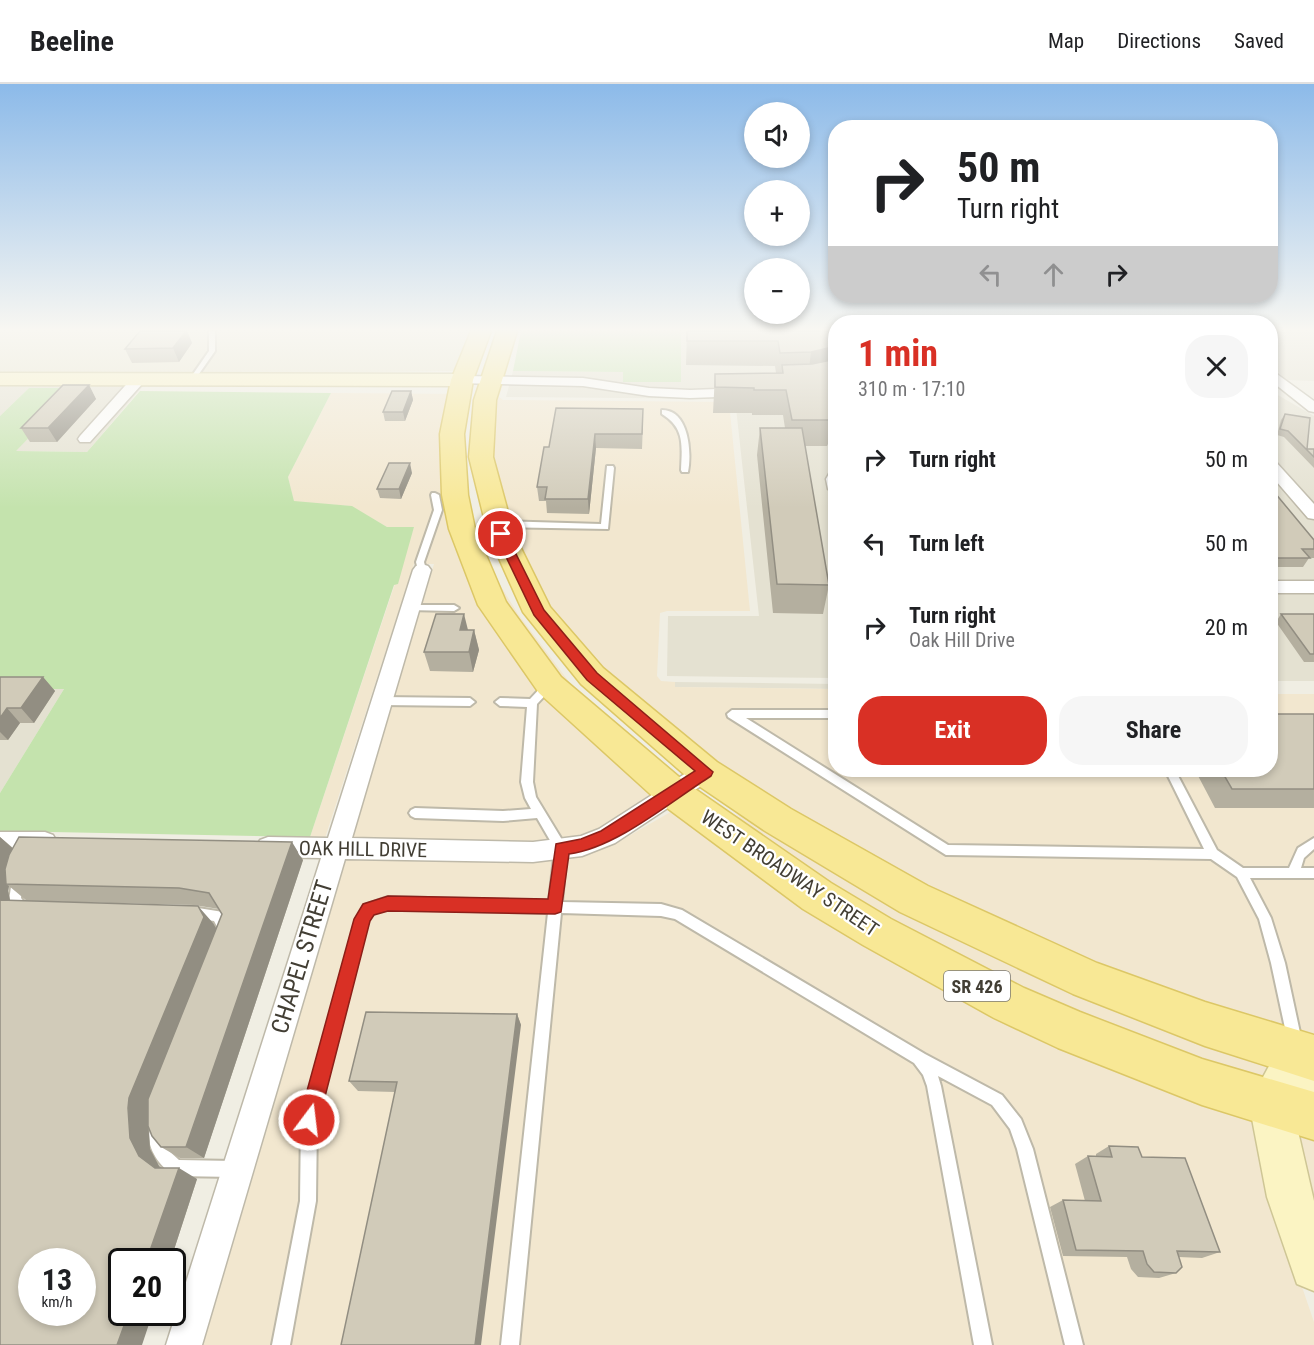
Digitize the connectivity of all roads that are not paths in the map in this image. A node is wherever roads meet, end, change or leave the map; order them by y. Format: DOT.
graph roads {
  1 [pos="129,390"];
  2 [pos="460,390"];
  3 [pos="488,390"];
  4 [pos="644,390"];
  5 [pos="696,390"];
  6 [pos="1291,390"];
  7 [pos="1314,408"];
  8 [pos="665,412"];
  9 [pos="85,439"];
  10 [pos="610,468"];
  11 [pos="685,470"];
  12 [pos="1278,472"];
  13 [pos="435,495"];
  14 [pos="1310,506"];
  15 [pos="498,524"];
  16 [pos="422,570"];
  17 [pos="1278,587"];
  18 [pos="1314,587"];
  19 [pos="410,608"];
  20 [pos="454,608"];
  21 [pos="541,694"];
  22 [pos="381,701"];
  23 [pos="470,702"];
  24 [pos="500,702"];
  25 [pos="828,714"];
  26 [pos="828,775"];
  27 [pos="831,777"];
  28 [pos="1174,777"];
  29 [pos="688,782"];
  30 [pos="415,813"];
  31 [pos="541,813"];
  32 [pos="0,842"];
  33 [pos="72,843"];
  34 [pos="1314,843"];
  35 [pos="251,847"];
  36 [pos="335,848"];
  37 [pos="561,848"];
  38 [pos="1213,854"];
  39 [pos="29,856"];
  40 [pos="1241,873"];
  41 [pos="1294,873"];
  42 [pos="1314,873"];
  43 [pos="555,907"];
  44 [pos="33,909"];
  45 [pos="183,912"];
  46 [pos="223,944"];
  47 [pos="919,1058"];
  48 [pos="1308,1065"];
  49 [pos="1270,1103"];
  50 [pos="1314,1116"];
  51 [pos="157,1122"];
  52 [pos="238,1169"];
  53 [pos="1314,1267"];
  54 [pos="184,1345"];
  55 [pos="281,1345"];
  56 [pos="510,1345"];
  57 [pos="983,1345"];
  58 [pos="1074,1345"];
  1 -- 9 [label="street"];
  2 -- 21 [label="main road, WEST BROADWAY STREET / SR 426"];
  3 -- 15 [label="main road, WEST BROADWAY STREET / SR 426"];
  4 -- 5 [label="street"];
  6 -- 7 [label="street"];
  8 -- 11 [label="lane"];
  10 -- 15 [label="lane"];
  12 -- 14 [label="street"];
  13 -- 16 [label="lane"];
  15 -- 29 [label="main road, WEST BROADWAY STREET / SR 426"];
  16 -- 19 [label="street, CHAPEL STREET"];
  17 -- 18 [label="street"];
  19 -- 20 [label="lane"];
  19 -- 22 [label="street, CHAPEL STREET"];
  21 -- 24 [label="lane"];
  21 -- 29 [label="main road, WEST BROADWAY STREET / SR 426"];
  21 -- 31 [label="lane"];
  22 -- 23 [label="lane"];
  22 -- 36 [label="street, CHAPEL STREET"];
  25 -- 26 [label="lane"];
  27 -- 38 [label="lane"];
  28 -- 38 [label="lane"];
  29 -- 37 [label="street, OAK HILL DRIVE"];
  29 -- 48 [label="main road, WEST BROADWAY STREET / SR 426"];
  29 -- 49 [label="main road, WEST BROADWAY STREET / SR 426"];
  30 -- 31 [label="lane"];
  31 -- 37 [label="lane"];
  32 -- 39 [label="street"];
  33 -- 39 [label="street"];
  34 -- 41 [label="lane"];
  35 -- 36 [label="street, OAK HILL DRIVE"];
  36 -- 37 [label="street, OAK HILL DRIVE"];
  36 -- 52 [label="street, CHAPEL STREET"];
  37 -- 43 [label="lane"];
  38 -- 40 [label="lane"];
  39 -- 44 [label="lane"];
  40 -- 41 [label="lane"];
  40 -- 48 [label="lane"];
  41 -- 42 [label="lane"];
  43 -- 47 [label="lane"];
  43 -- 55 [label="lane"];
  43 -- 56 [label="lane"];
  45 -- 46 [label="lane"];
  47 -- 57 [label="lane"];
  47 -- 58 [label="lane"];
  48 -- 49 [label="street"];
  49 -- 50 [label="main road, WEST BROADWAY STREET / SR 426"];
  49 -- 53 [label="street"];
  51 -- 52 [label="lane"];
  52 -- 54 [label="street, CHAPEL STREET"];
}
